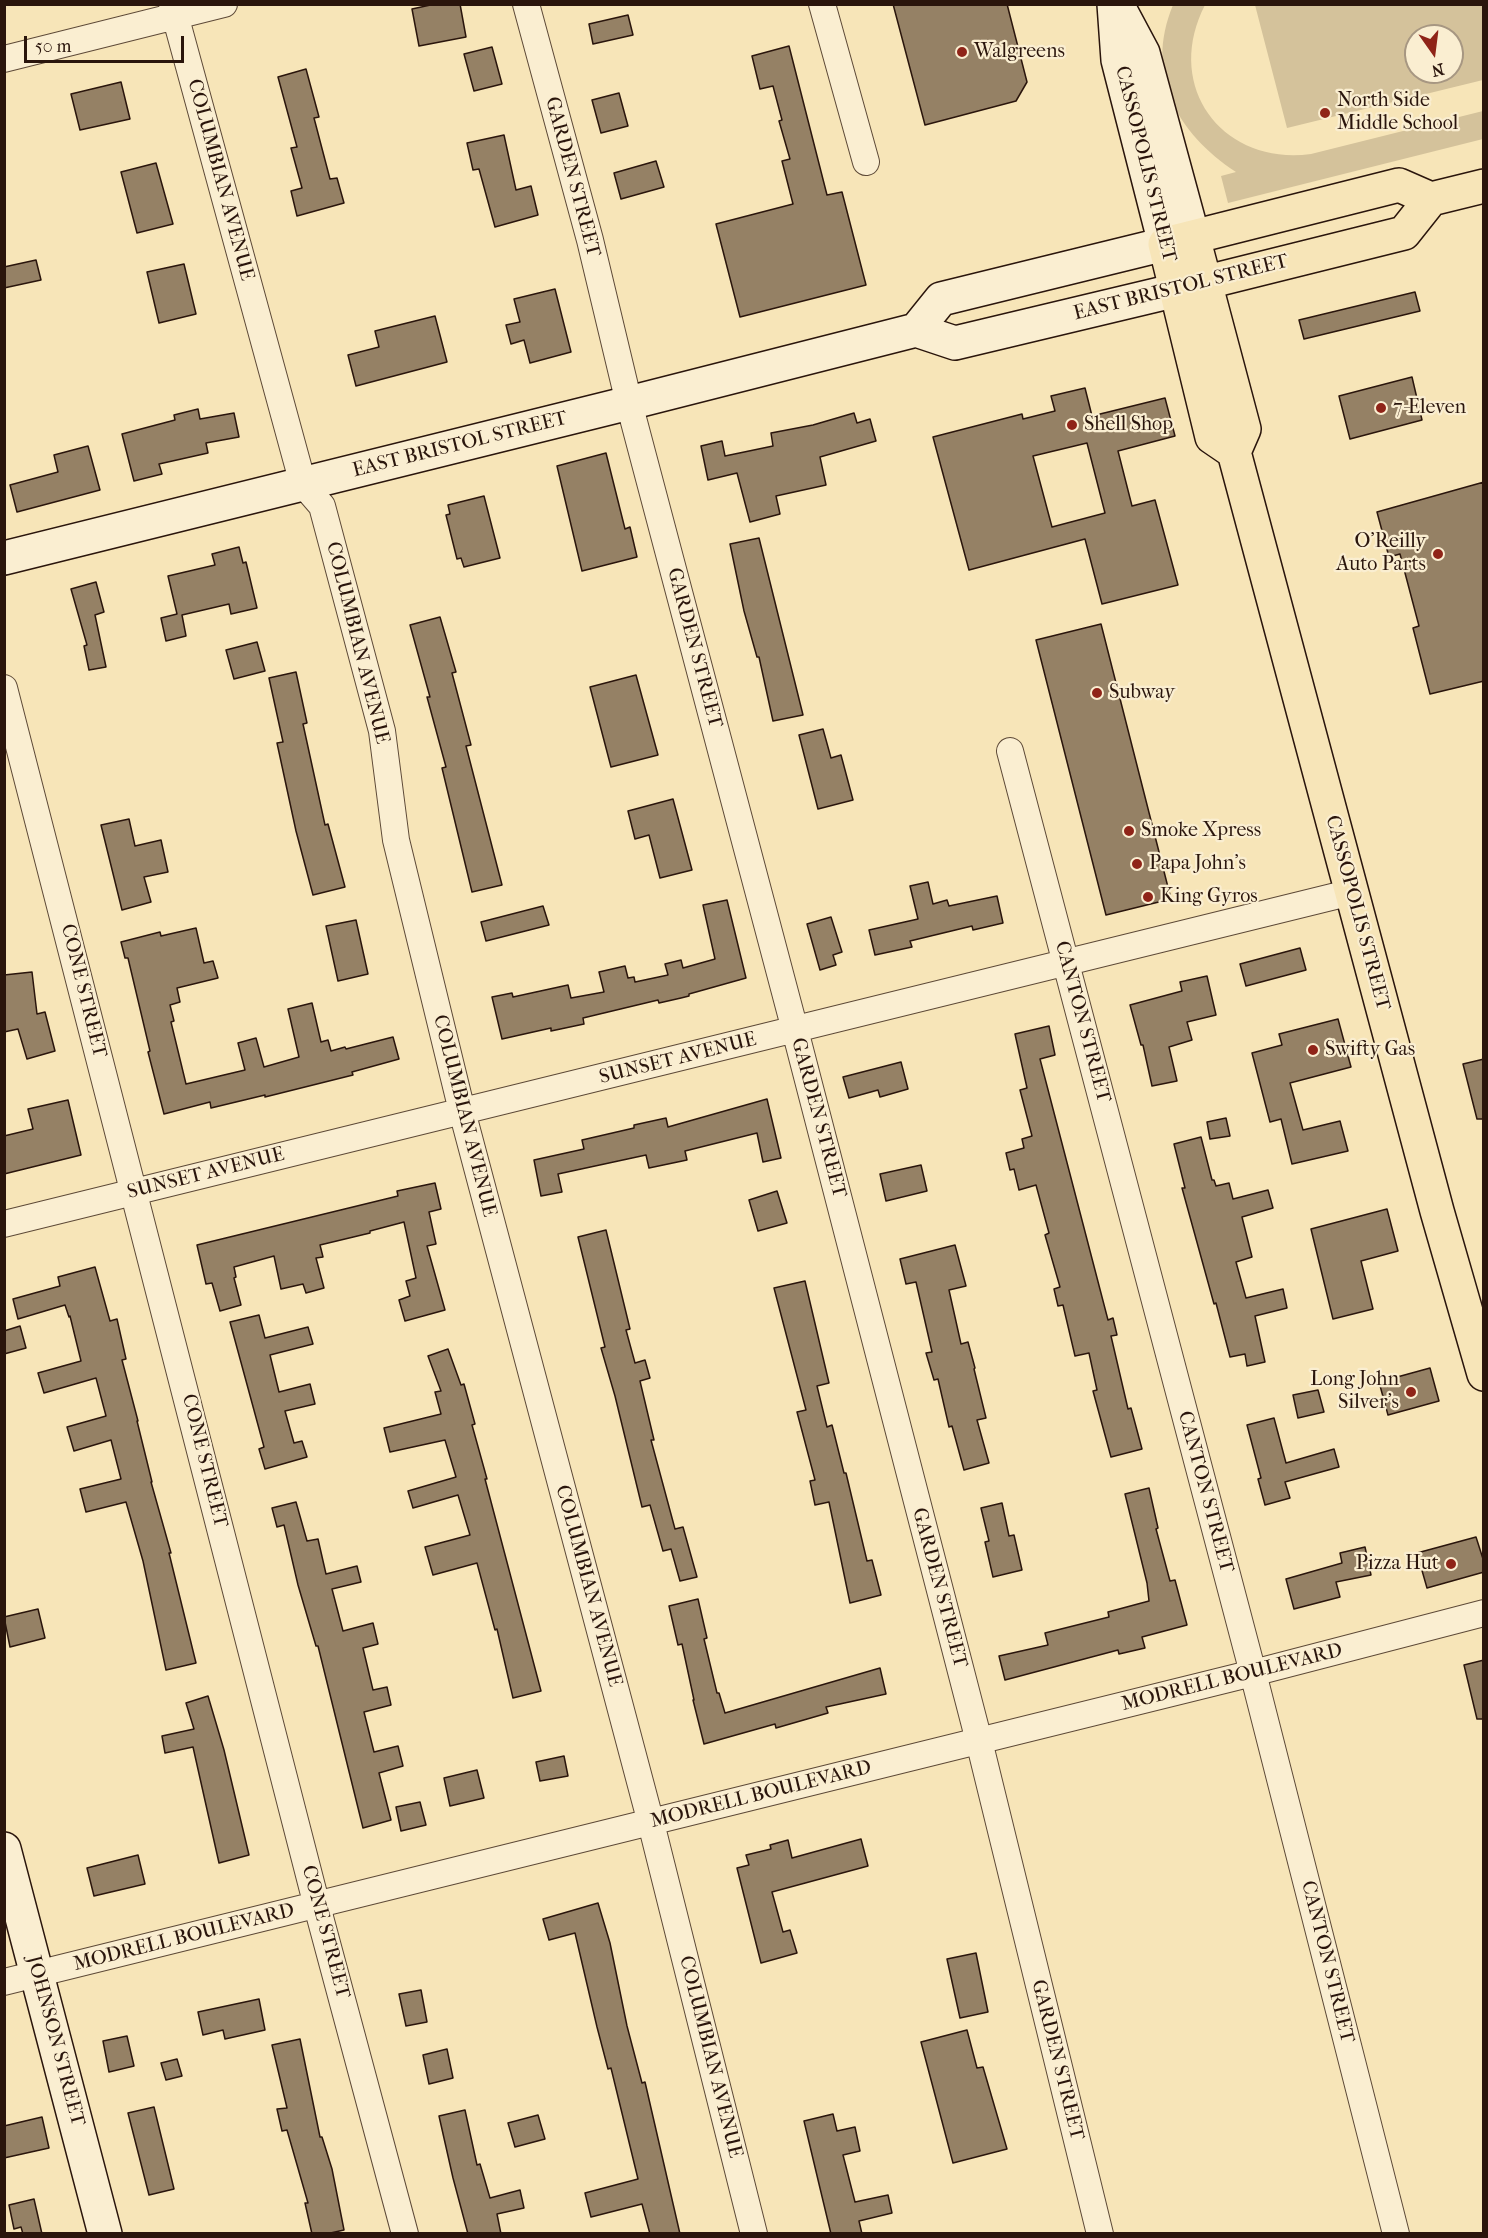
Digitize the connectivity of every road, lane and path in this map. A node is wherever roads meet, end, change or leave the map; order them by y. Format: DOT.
graph roads {
  1 [pos="224,4"];
  2 [pos="526,4"];
  3 [pos="822,4"];
  4 [pos="1116,4"];
  5 [pos="173,11"];
  6 [pos="4,59"];
  7 [pos="866,162"];
  8 [pos="1484,186"];
  9 [pos="1431,199"];
  10 [pos="1179,240"];
  11 [pos="1191,286"];
  12 [pos="916,330"];
  13 [pos="629,403"];
  14 [pos="303,484"];
  15 [pos="4,558"];
  16 [pos="4,688"];
  17 [pos="1010,751"];
  18 [pos="1352,892"];
  19 [pos="1067,962"];
  20 [pos="795,1030"];
  21 [pos="462,1111"];
  22 [pos="134,1192"];
  23 [pos="4,1224"];
  24 [pos="1484,1374"];
  25 [pos="1484,1613"];
  26 [pos="1253,1673"];
  27 [pos="979,1741"];
  28 [pos="651,1823"];
  29 [pos="4,1849"];
  30 [pos="317,1906"];
  31 [pos="37,1974"];
  32 [pos="4,1982"];
  33 [pos="105,2234"];
  34 [pos="405,2234"];
  35 [pos="754,2234"];
  36 [pos="1100,2234"];
  37 [pos="1396,2234"];
  1 -- 5 [label="street"];
  2 -- 13 [label="street, GARDEN STREET"];
  3 -- 7 [label="street"];
  4 -- 10 [label="main road, CASSOPOLIS STREET"];
  5 -- 6 [label="street"];
  5 -- 14 [label="street, COLUMBIAN AVENUE"];
  8 -- 9 [label="main road"];
  9 -- 10 [label="main road"];
  9 -- 11 [label="main road, EAST BRISTOL STREET"];
  10 -- 11 [label="main road, CASSOPOLIS STREET"];
  10 -- 12 [label="main road"];
  11 -- 12 [label="main road, EAST BRISTOL STREET"];
  11 -- 18 [label="main road, CASSOPOLIS STREET"];
  12 -- 13 [label="main road, EAST BRISTOL STREET"];
  13 -- 14 [label="main road, EAST BRISTOL STREET"];
  13 -- 20 [label="street, GARDEN STREET"];
  14 -- 15 [label="main road, EAST BRISTOL STREET"];
  14 -- 21 [label="street, COLUMBIAN AVENUE"];
  16 -- 22 [label="street, CONE STREET"];
  17 -- 19 [label="street, CANTON STREET"];
  18 -- 19 [label="street, SUNSET AVENUE"];
  18 -- 24 [label="main road, CASSOPOLIS STREET"];
  19 -- 20 [label="street, SUNSET AVENUE"];
  19 -- 26 [label="street, CANTON STREET"];
  20 -- 21 [label="street, SUNSET AVENUE"];
  20 -- 27 [label="street, GARDEN STREET"];
  21 -- 22 [label="street, SUNSET AVENUE"];
  21 -- 28 [label="street, COLUMBIAN AVENUE"];
  22 -- 23 [label="street, SUNSET AVENUE"];
  22 -- 30 [label="street, CONE STREET"];
  25 -- 26 [label="street, MODRELL BOULEVARD"];
  26 -- 27 [label="street, MODRELL BOULEVARD"];
  26 -- 37 [label="street, CANTON STREET"];
  27 -- 28 [label="street, MODRELL BOULEVARD"];
  27 -- 36 [label="street, GARDEN STREET"];
  28 -- 30 [label="street, MODRELL BOULEVARD"];
  28 -- 35 [label="street, COLUMBIAN AVENUE"];
  29 -- 31 [label="main road, JOHNSON STREET"];
  30 -- 31 [label="street, MODRELL BOULEVARD"];
  30 -- 34 [label="street, CONE STREET"];
  31 -- 32 [label="street, MODRELL BOULEVARD"];
  31 -- 33 [label="main road, JOHNSON STREET"];
}
